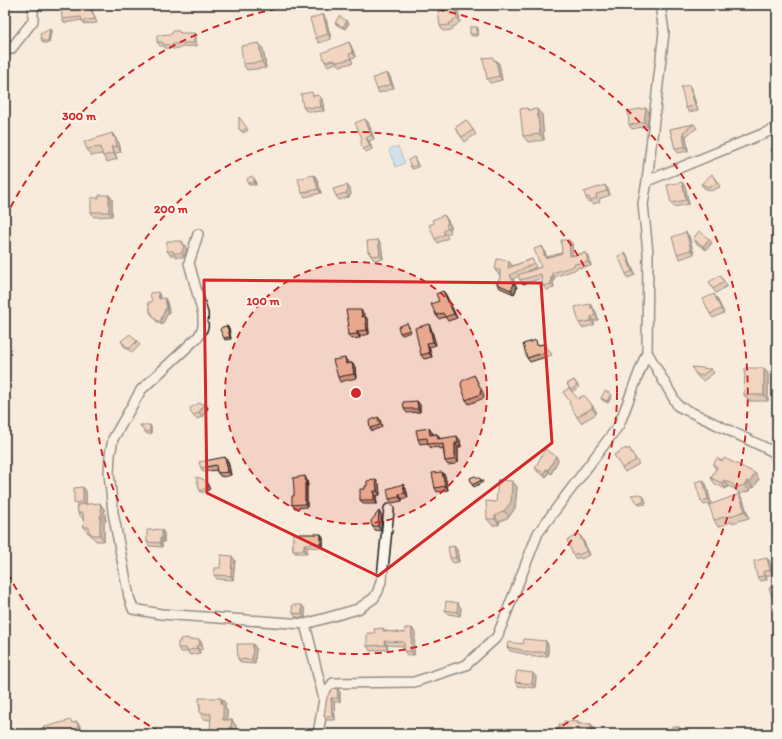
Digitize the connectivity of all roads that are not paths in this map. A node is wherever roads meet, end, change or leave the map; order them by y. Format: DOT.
graph roads {
  1 [pos="33,5"];
  2 [pos="660,5"];
  3 [pos="5,50"];
  4 [pos="777,128"];
  5 [pos="647,181"];
  6 [pos="198,234"];
  7 [pos="647,352"];
  8 [pos="777,460"];
  9 [pos="389,509"];
  10 [pos="305,624"];
  11 [pos="324,699"];
  12 [pos="318,734"];
  1 -- 3 [label="street"];
  2 -- 5 [label="street"];
  4 -- 5 [label="street"];
  5 -- 7 [label="street"];
  6 -- 10 [label="street"];
  7 -- 8 [label="street"];
  7 -- 11 [label="street"];
  9 -- 10 [label="street"];
  10 -- 11 [label="street"];
  11 -- 12 [label="street"];
}
